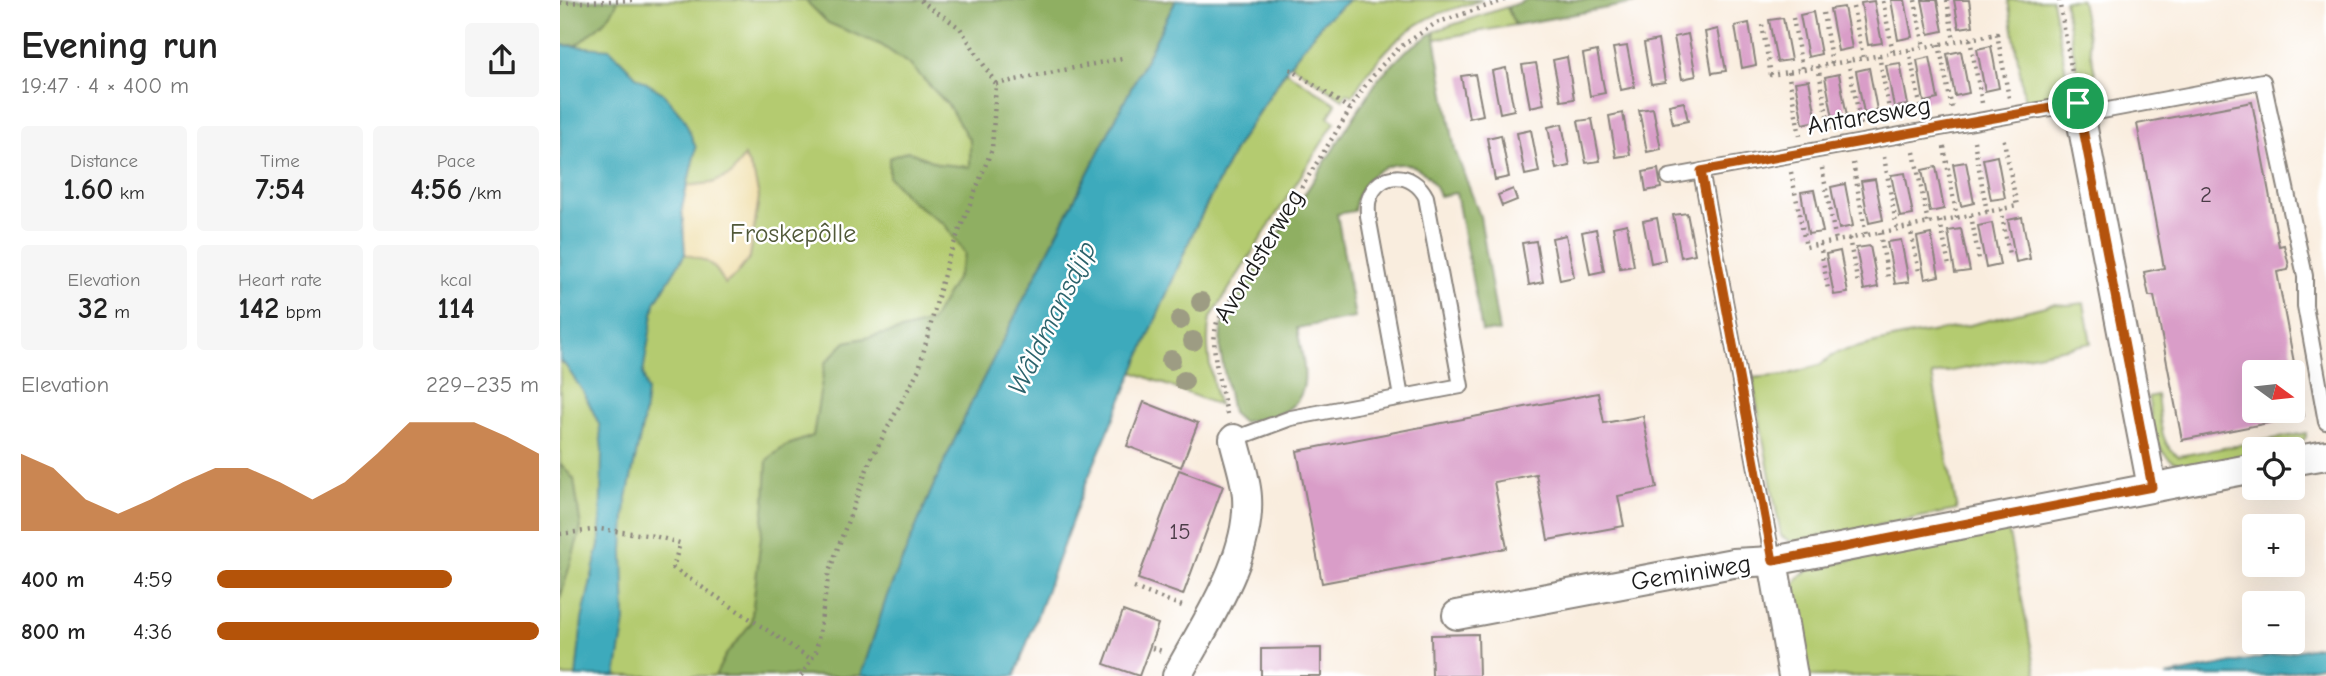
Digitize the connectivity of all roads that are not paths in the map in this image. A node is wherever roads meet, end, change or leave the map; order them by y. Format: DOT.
graph roads {
  1 [pos="2080,109"];
  2 [pos="1701,171"];
  3 [pos="1669,177"];
  4 [pos="1401,397"];
  5 [pos="2326,422"];
  6 [pos="1234,439"];
  7 [pos="2326,455"];
  8 [pos="2305,459"];
  9 [pos="2242,470"];
  10 [pos="2152,487"];
  11 [pos="1773,561"];
  12 [pos="1457,615"];
  13 [pos="1177,676"];
  14 [pos="1793,676"];
  1 -- 2 [label="lane, Antaresweg"];
  1 -- 5 [label="lane, Antaresweg"];
  1 -- 10 [label="street"];
  2 -- 3 [label="lane, Antaresweg"];
  2 -- 11 [label="lane"];
  4 -- 4 [label="lane"];
  4 -- 6 [label="lane"];
  6 -- 13 [label="street"];
  7 -- 8 [label="street"];
  9 -- 10 [label="street, Geminiweg"];
  10 -- 11 [label="street, Geminiweg"];
  11 -- 12 [label="street, Geminiweg"];
  11 -- 14 [label="street"];
}
